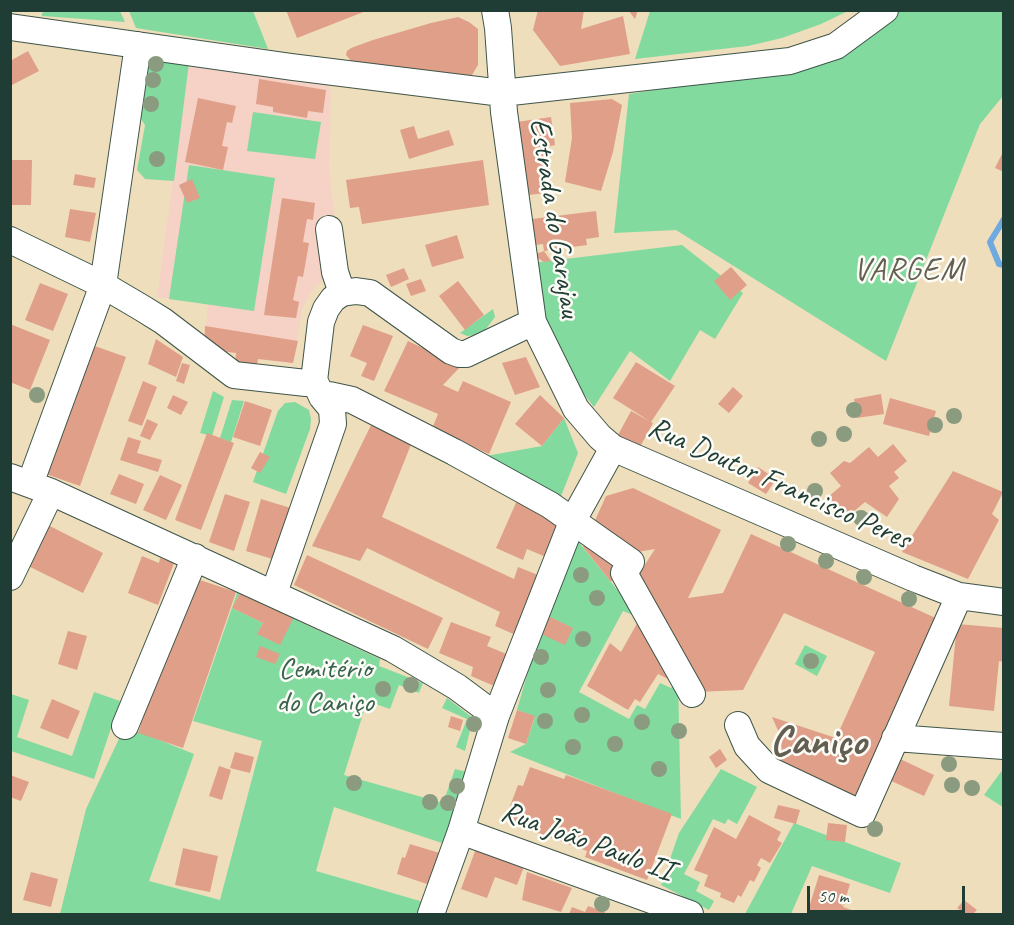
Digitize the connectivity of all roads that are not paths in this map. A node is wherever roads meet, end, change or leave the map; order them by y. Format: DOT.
graph roads {
  1 [pos="885,10"];
  2 [pos="500,16"];
  3 [pos="10,27"];
  4 [pos="138,45"];
  5 [pos="502,93"];
  6 [pos="329,229"];
  7 [pos="10,240"];
  8 [pos="103,285"];
  9 [pos="342,292"];
  10 [pos="532,322"];
  11 [pos="318,389"];
  12 [pos="613,448"];
  13 [pos="30,484"];
  14 [pos="572,522"];
  15 [pos="195,557"];
  16 [pos="10,577"];
  17 [pos="274,593"];
  18 [pos="958,596"];
  19 [pos="1004,602"];
  20 [pos="692,694"];
  21 [pos="496,716"];
  22 [pos="738,725"];
  23 [pos="125,726"];
  24 [pos="895,738"];
  25 [pos="1004,746"];
  26 [pos="461,831"];
  27 [pos="431,915"];
  28 [pos="690,915"];
  1 -- 5 [label="street"];
  2 -- 5 [label="street, Estrada do Garajau"];
  3 -- 4 [label="street"];
  4 -- 5 [label="street"];
  4 -- 8 [label="street"];
  5 -- 10 [label="street, Estrada do Garajau"];
  6 -- 9 [label="street"];
  7 -- 8 [label="street"];
  8 -- 11 [label="street"];
  8 -- 13 [label="street"];
  9 -- 10 [label="street"];
  9 -- 11 [label="street"];
  10 -- 12 [label="street, Estrada do Garajau"];
  11 -- 14 [label="street"];
  11 -- 17 [label="street"];
  12 -- 14 [label="street, Rua Doutor Francisco Peres"];
  12 -- 18 [label="street, Rua Doutor Francisco Peres"];
  13 -- 15 [label="street"];
  13 -- 16 [label="street"];
  14 -- 20 [label="street"];
  14 -- 21 [label="street, Rua Doutor Francisco Peres"];
  15 -- 17 [label="street"];
  15 -- 23 [label="street"];
  17 -- 21 [label="street"];
  18 -- 19 [label="street, Rua Doutor Francisco Peres"];
  18 -- 24 [label="street"];
  21 -- 26 [label="street, Rua Doutor Francisco Peres"];
  22 -- 24 [label="street"];
  24 -- 25 [label="street"];
  26 -- 27 [label="street, Rua Doutor Francisco Peres"];
  26 -- 28 [label="street, Rua João Paulo II"];
}
